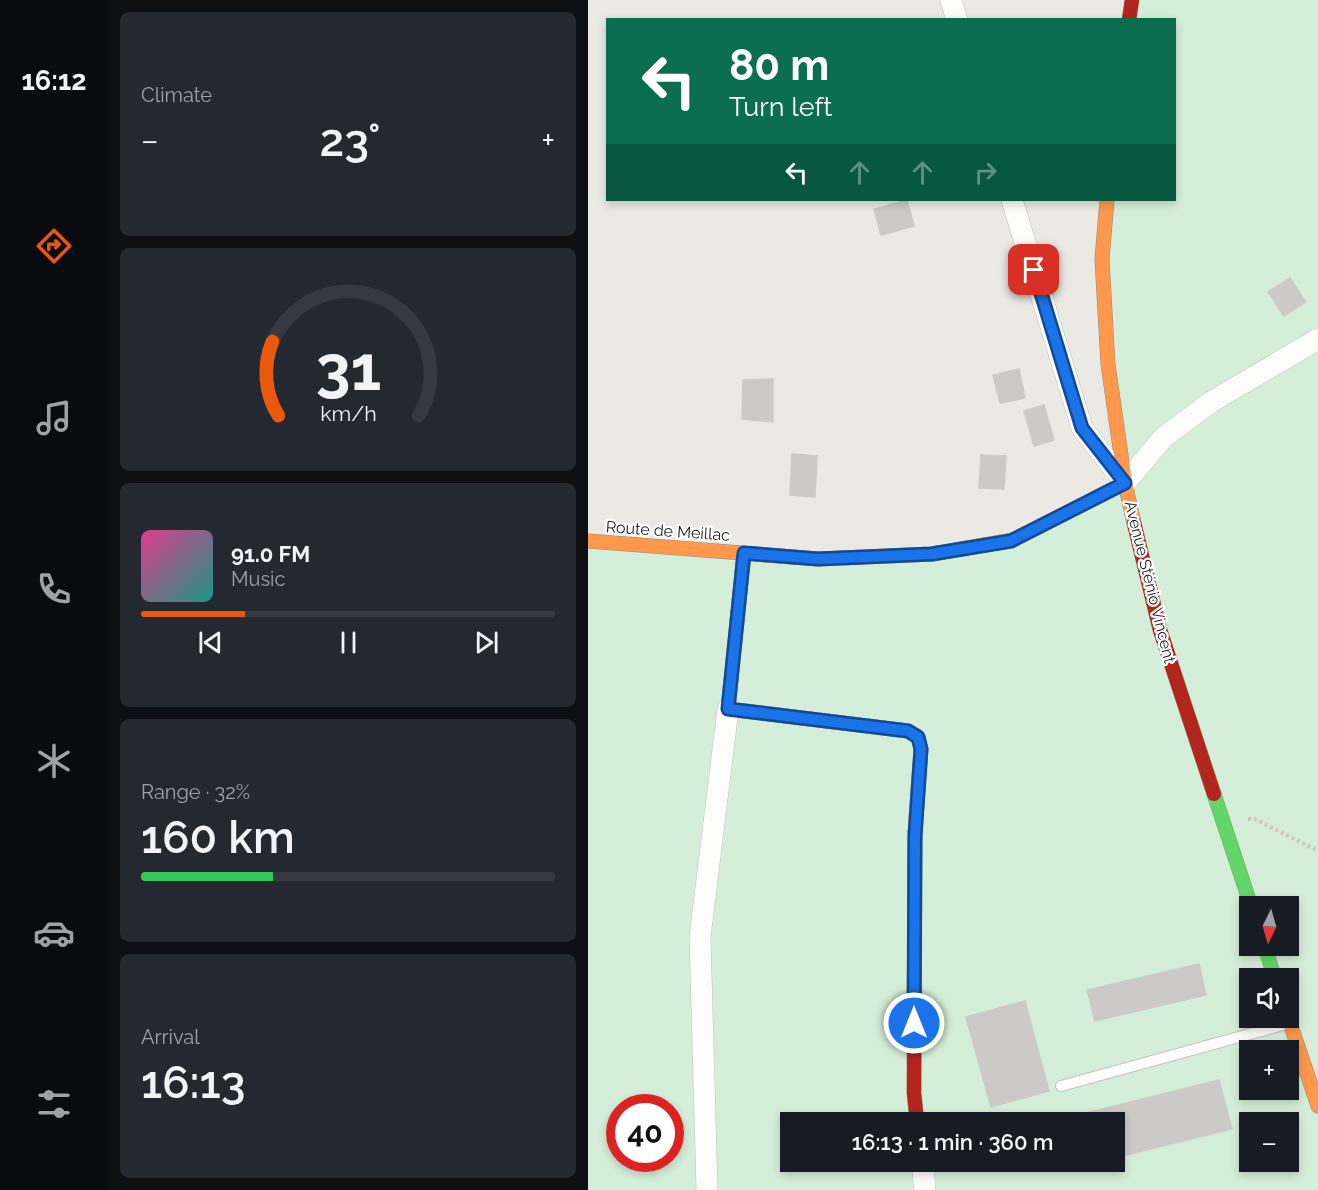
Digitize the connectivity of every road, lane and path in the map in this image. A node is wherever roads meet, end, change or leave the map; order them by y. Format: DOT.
graph roads {
  1 [pos="951,0"];
  2 [pos="1132,0"];
  3 [pos="956,18"];
  4 [pos="1129,18"];
  5 [pos="1012,201"];
  6 [pos="1107,201"];
  7 [pos="1318,339"];
  8 [pos="1125,483"];
  9 [pos="588,541"];
  10 [pos="744,553"];
  11 [pos="728,709"];
  12 [pos="1223,820"];
  13 [pos="1318,851"];
  14 [pos="1248,896"];
  15 [pos="1261,1028"];
  16 [pos="1292,1028"];
  17 [pos="1061,1086"];
  18 [pos="1318,1106"];
  19 [pos="916,1112"];
  20 [pos="923,1172"];
  21 [pos="707,1190"];
  22 [pos="925,1190"];
  1 -- 3 [label="street"];
  2 -- 4 [label="street"];
  5 -- 8 [label="street, Avenue Sténio Vincent"];
  6 -- 8 [label="street"];
  7 -- 8 [label="street"];
  8 -- 10 [label="street, Route de Meillac"];
  8 -- 12 [label="street, Avenue Sténio Vincent"];
  9 -- 10 [label="street, Route de Meillac"];
  10 -- 11 [label="street"];
  11 -- 19 [label="street"];
  11 -- 21 [label="street"];
  12 -- 13 [label="path"];
  12 -- 14 [label="street, Avenue Sténio Vincent"];
  15 -- 17 [label="lane"];
  16 -- 18 [label="street"];
  20 -- 22 [label="street"];
}
